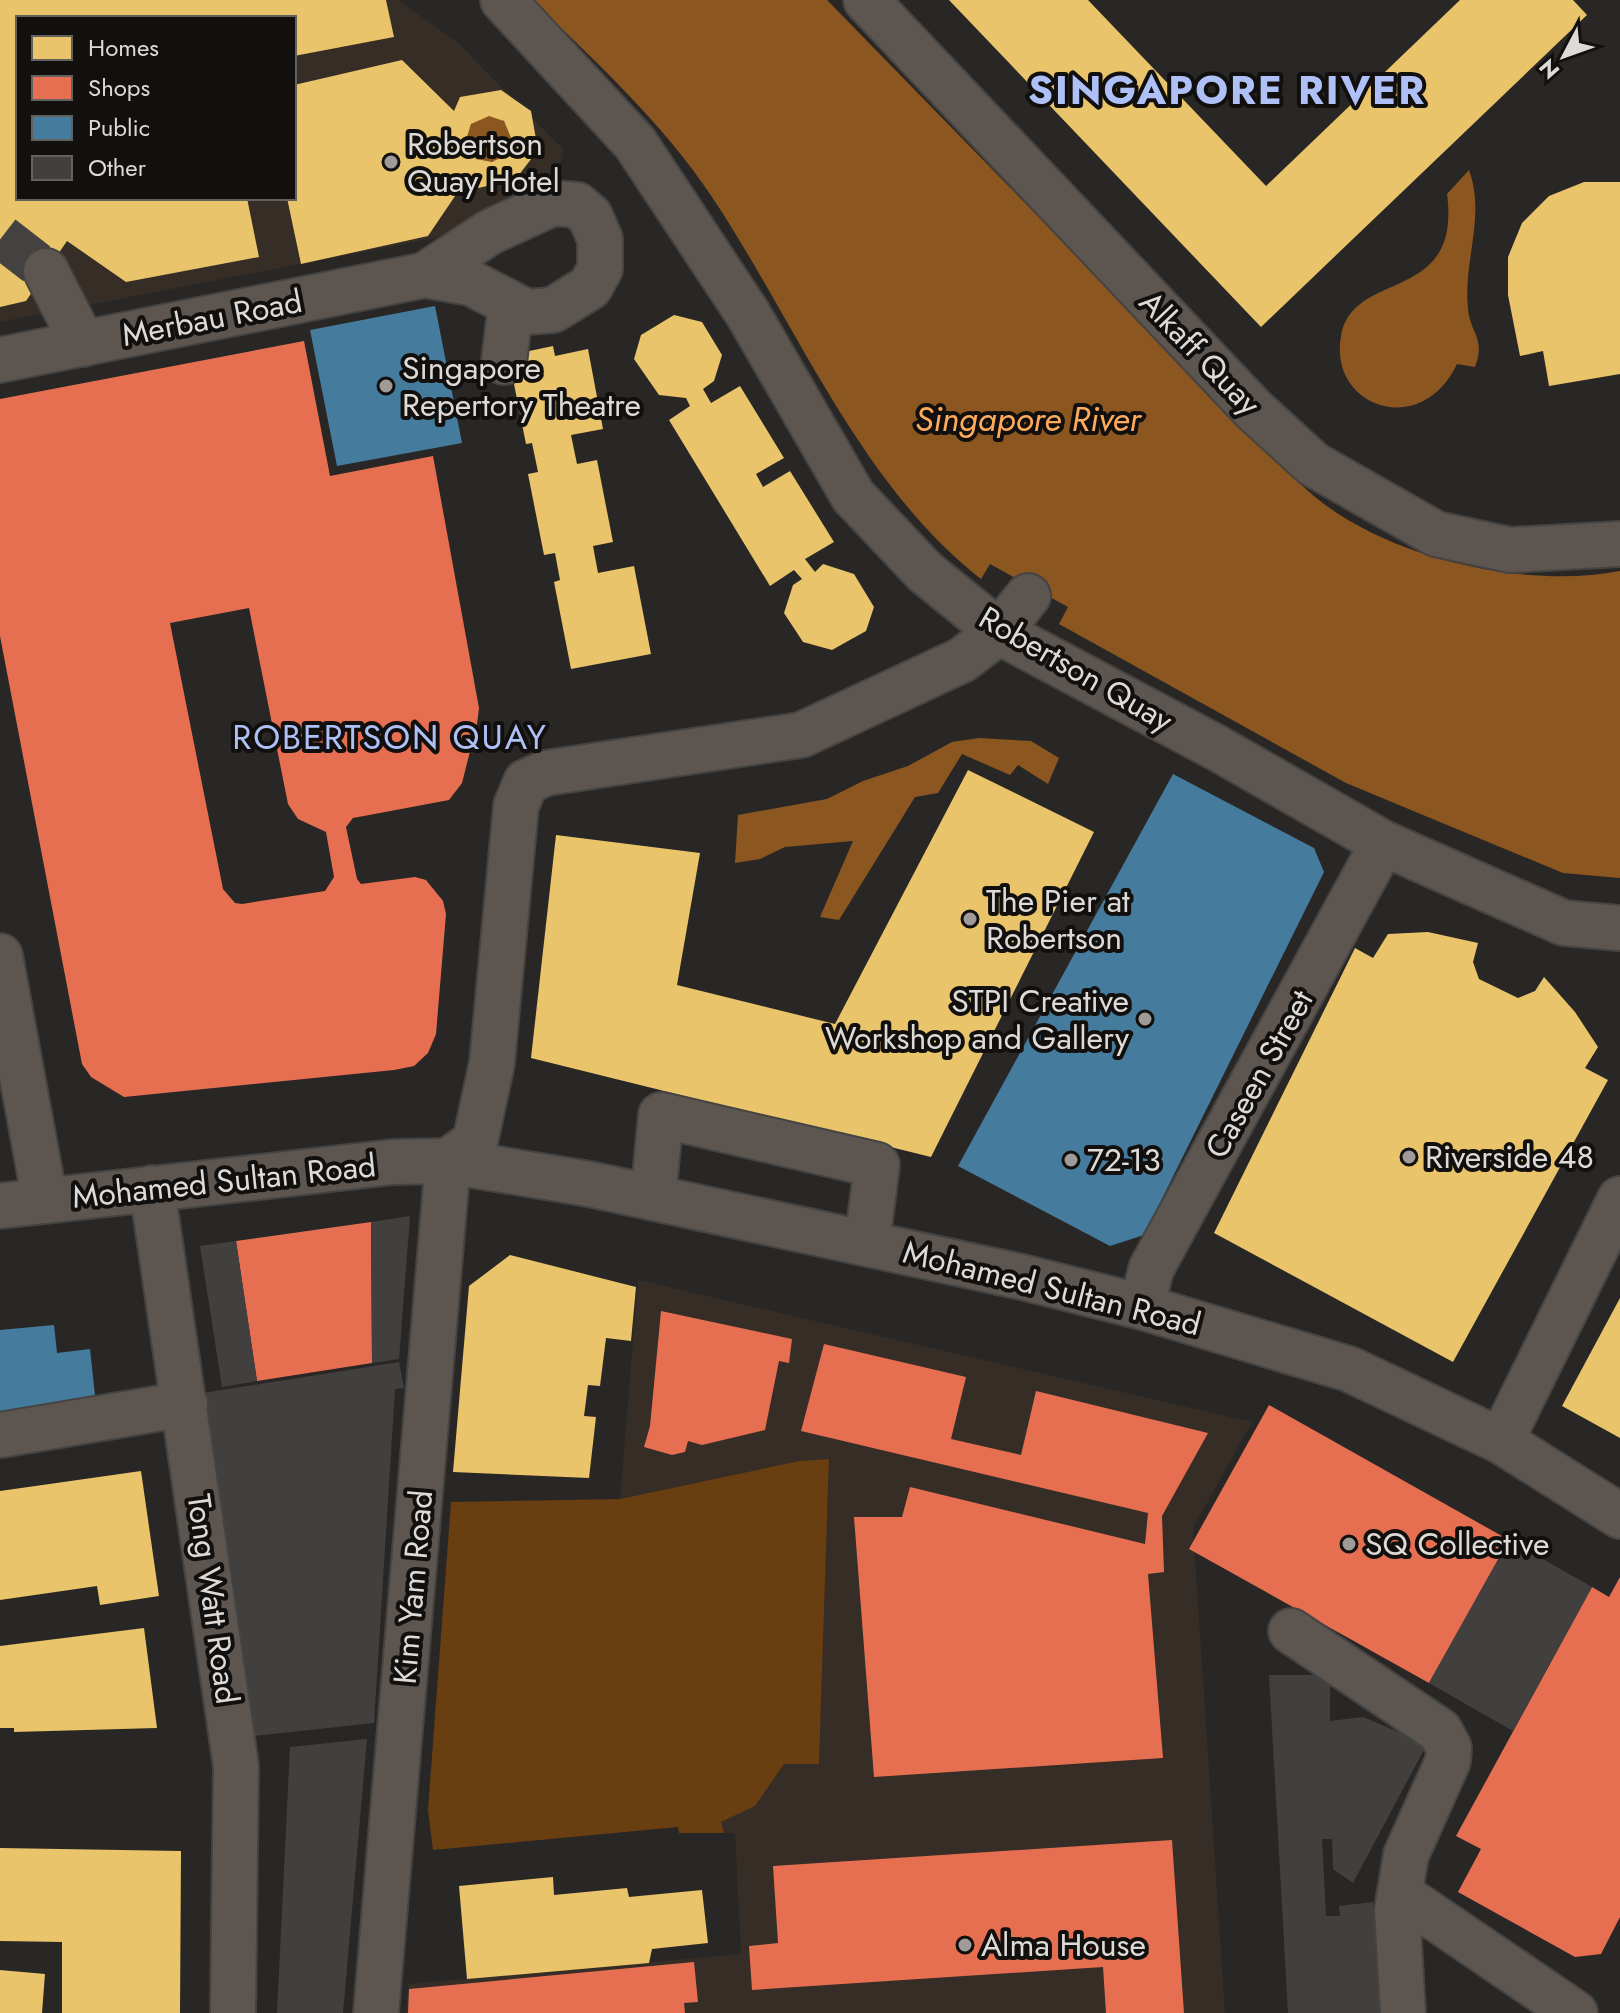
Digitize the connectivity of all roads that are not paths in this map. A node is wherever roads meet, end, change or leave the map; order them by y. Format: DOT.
graph roads {
  1 [pos="503,0"];
  2 [pos="866,0"];
  3 [pos="46,271"];
  4 [pos="425,275"];
  5 [pos="511,304"];
  6 [pos="83,344"];
  7 [pos="0,360"];
  8 [pos="504,362"];
  9 [pos="1620,544"];
  10 [pos="1028,596"];
  11 [pos="999,632"];
  12 [pos="1383,843"];
  13 [pos="1620,928"];
  14 [pos="0,956"];
  15 [pos="448,1161"];
  16 [pos="152,1188"];
  17 [pos="653,1198"];
  18 [pos="1620,1199"];
  19 [pos="45,1201"];
  20 [pos="0,1206"];
  21 [pos="867,1243"];
  22 [pos="1142,1307"];
  23 [pos="185,1404"];
  24 [pos="0,1435"];
  25 [pos="1501,1441"];
  26 [pos="1620,1516"];
  27 [pos="1291,1631"];
  28 [pos="1400,1894"];
  29 [pos="233,2013"];
  30 [pos="376,2013"];
  31 [pos="1403,2013"];
  32 [pos="1575,2013"];
  1 -- 11 [label="street, Robertson Quay"];
  2 -- 9 [label="street, Alkaff Quay"];
  3 -- 6 [label="street"];
  4 -- 5 [label="street, Merbau Road"];
  4 -- 5 [label="street, Merbau Road"];
  4 -- 6 [label="street, Merbau Road"];
  5 -- 8 [label="street"];
  6 -- 7 [label="street, Merbau Road"];
  10 -- 11 [label="street"];
  11 -- 12 [label="street, Robertson Quay"];
  11 -- 15 [label="street"];
  12 -- 13 [label="street, Robertson Quay"];
  12 -- 22 [label="street, Caseen Street"];
  14 -- 19 [label="street"];
  15 -- 16 [label="street, Mohamed Sultan Road"];
  15 -- 17 [label="street, Mohamed Sultan Road"];
  15 -- 30 [label="street, Kim Yam Road"];
  16 -- 19 [label="street, Mohamed Sultan Road"];
  16 -- 23 [label="street, Tong Watt Road"];
  17 -- 21 [label="street, Mohamed Sultan Road"];
  17 -- 21 [label="street"];
  18 -- 25 [label="street"];
  19 -- 20 [label="street, Mohamed Sultan Road"];
  21 -- 22 [label="street, Mohamed Sultan Road"];
  22 -- 25 [label="street, Mohamed Sultan Road"];
  23 -- 24 [label="street"];
  23 -- 29 [label="street, Tong Watt Road"];
  25 -- 26 [label="street, Mohamed Sultan Road"];
  27 -- 28 [label="street"];
  28 -- 31 [label="street"];
  28 -- 32 [label="street"];
}
